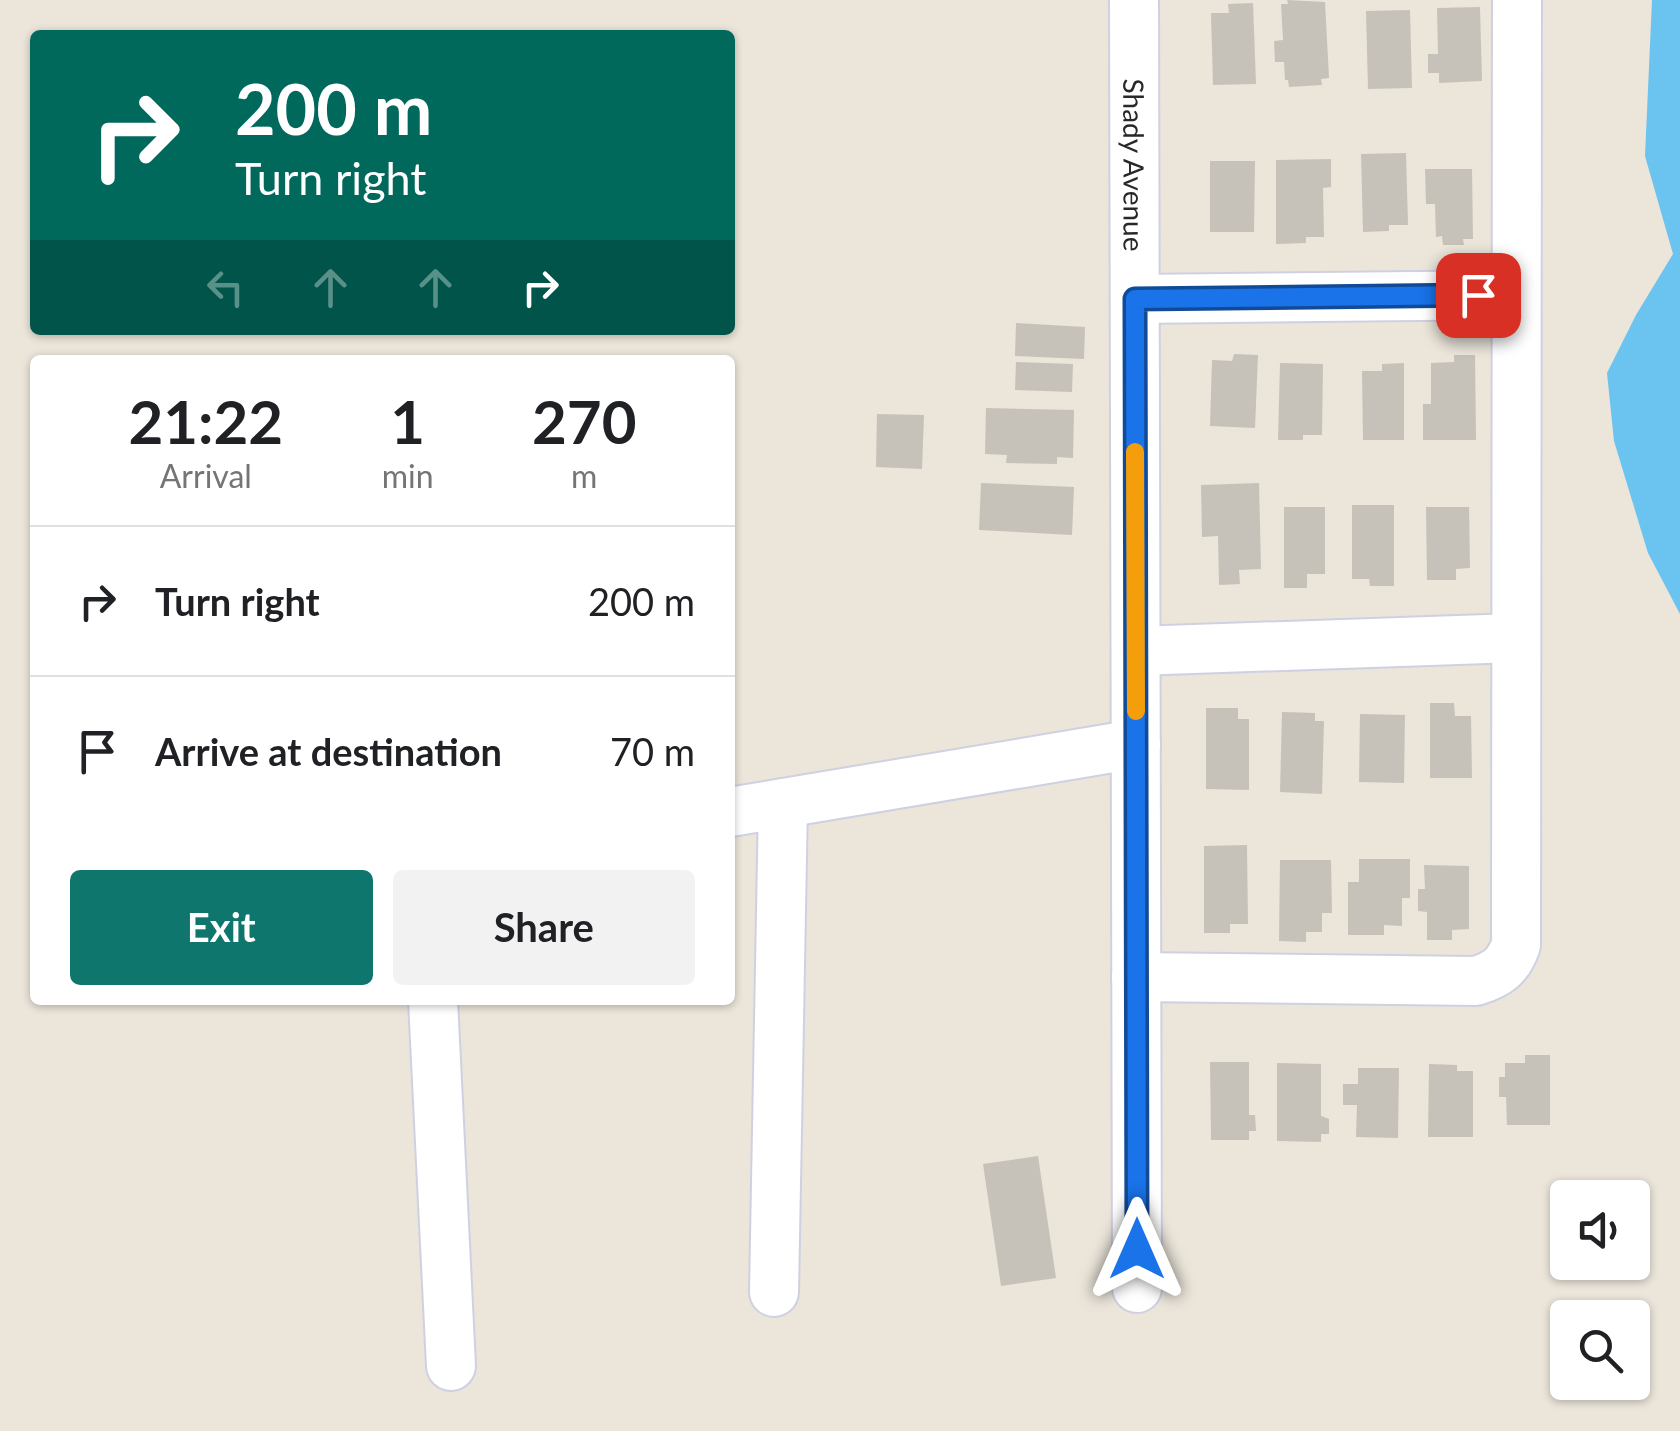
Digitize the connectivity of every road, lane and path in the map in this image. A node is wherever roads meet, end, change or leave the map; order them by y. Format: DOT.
graph roads {
  1 [pos="1134,0"];
  2 [pos="1517,0"];
  3 [pos="1516,294"];
  4 [pos="1135,299"];
  5 [pos="1516,638"];
  6 [pos="1136,651"];
  7 [pos="1136,744"];
  8 [pos="783,803"];
  9 [pos="735,811"];
  10 [pos="1136,976"];
  11 [pos="433,1005"];
  12 [pos="1137,1288"];
  13 [pos="774,1292"];
  14 [pos="451,1366"];
  1 -- 4 [label="street, Shady Avenue"];
  2 -- 3 [label="street"];
  3 -- 4 [label="street"];
  3 -- 5 [label="street"];
  4 -- 6 [label="street, Shady Avenue"];
  5 -- 6 [label="street"];
  5 -- 10 [label="street"];
  6 -- 7 [label="street, Shady Avenue"];
  7 -- 8 [label="street"];
  7 -- 10 [label="street, Shady Avenue"];
  8 -- 9 [label="street"];
  8 -- 13 [label="street"];
  10 -- 12 [label="street, Shady Avenue"];
  11 -- 14 [label="street"];
}
